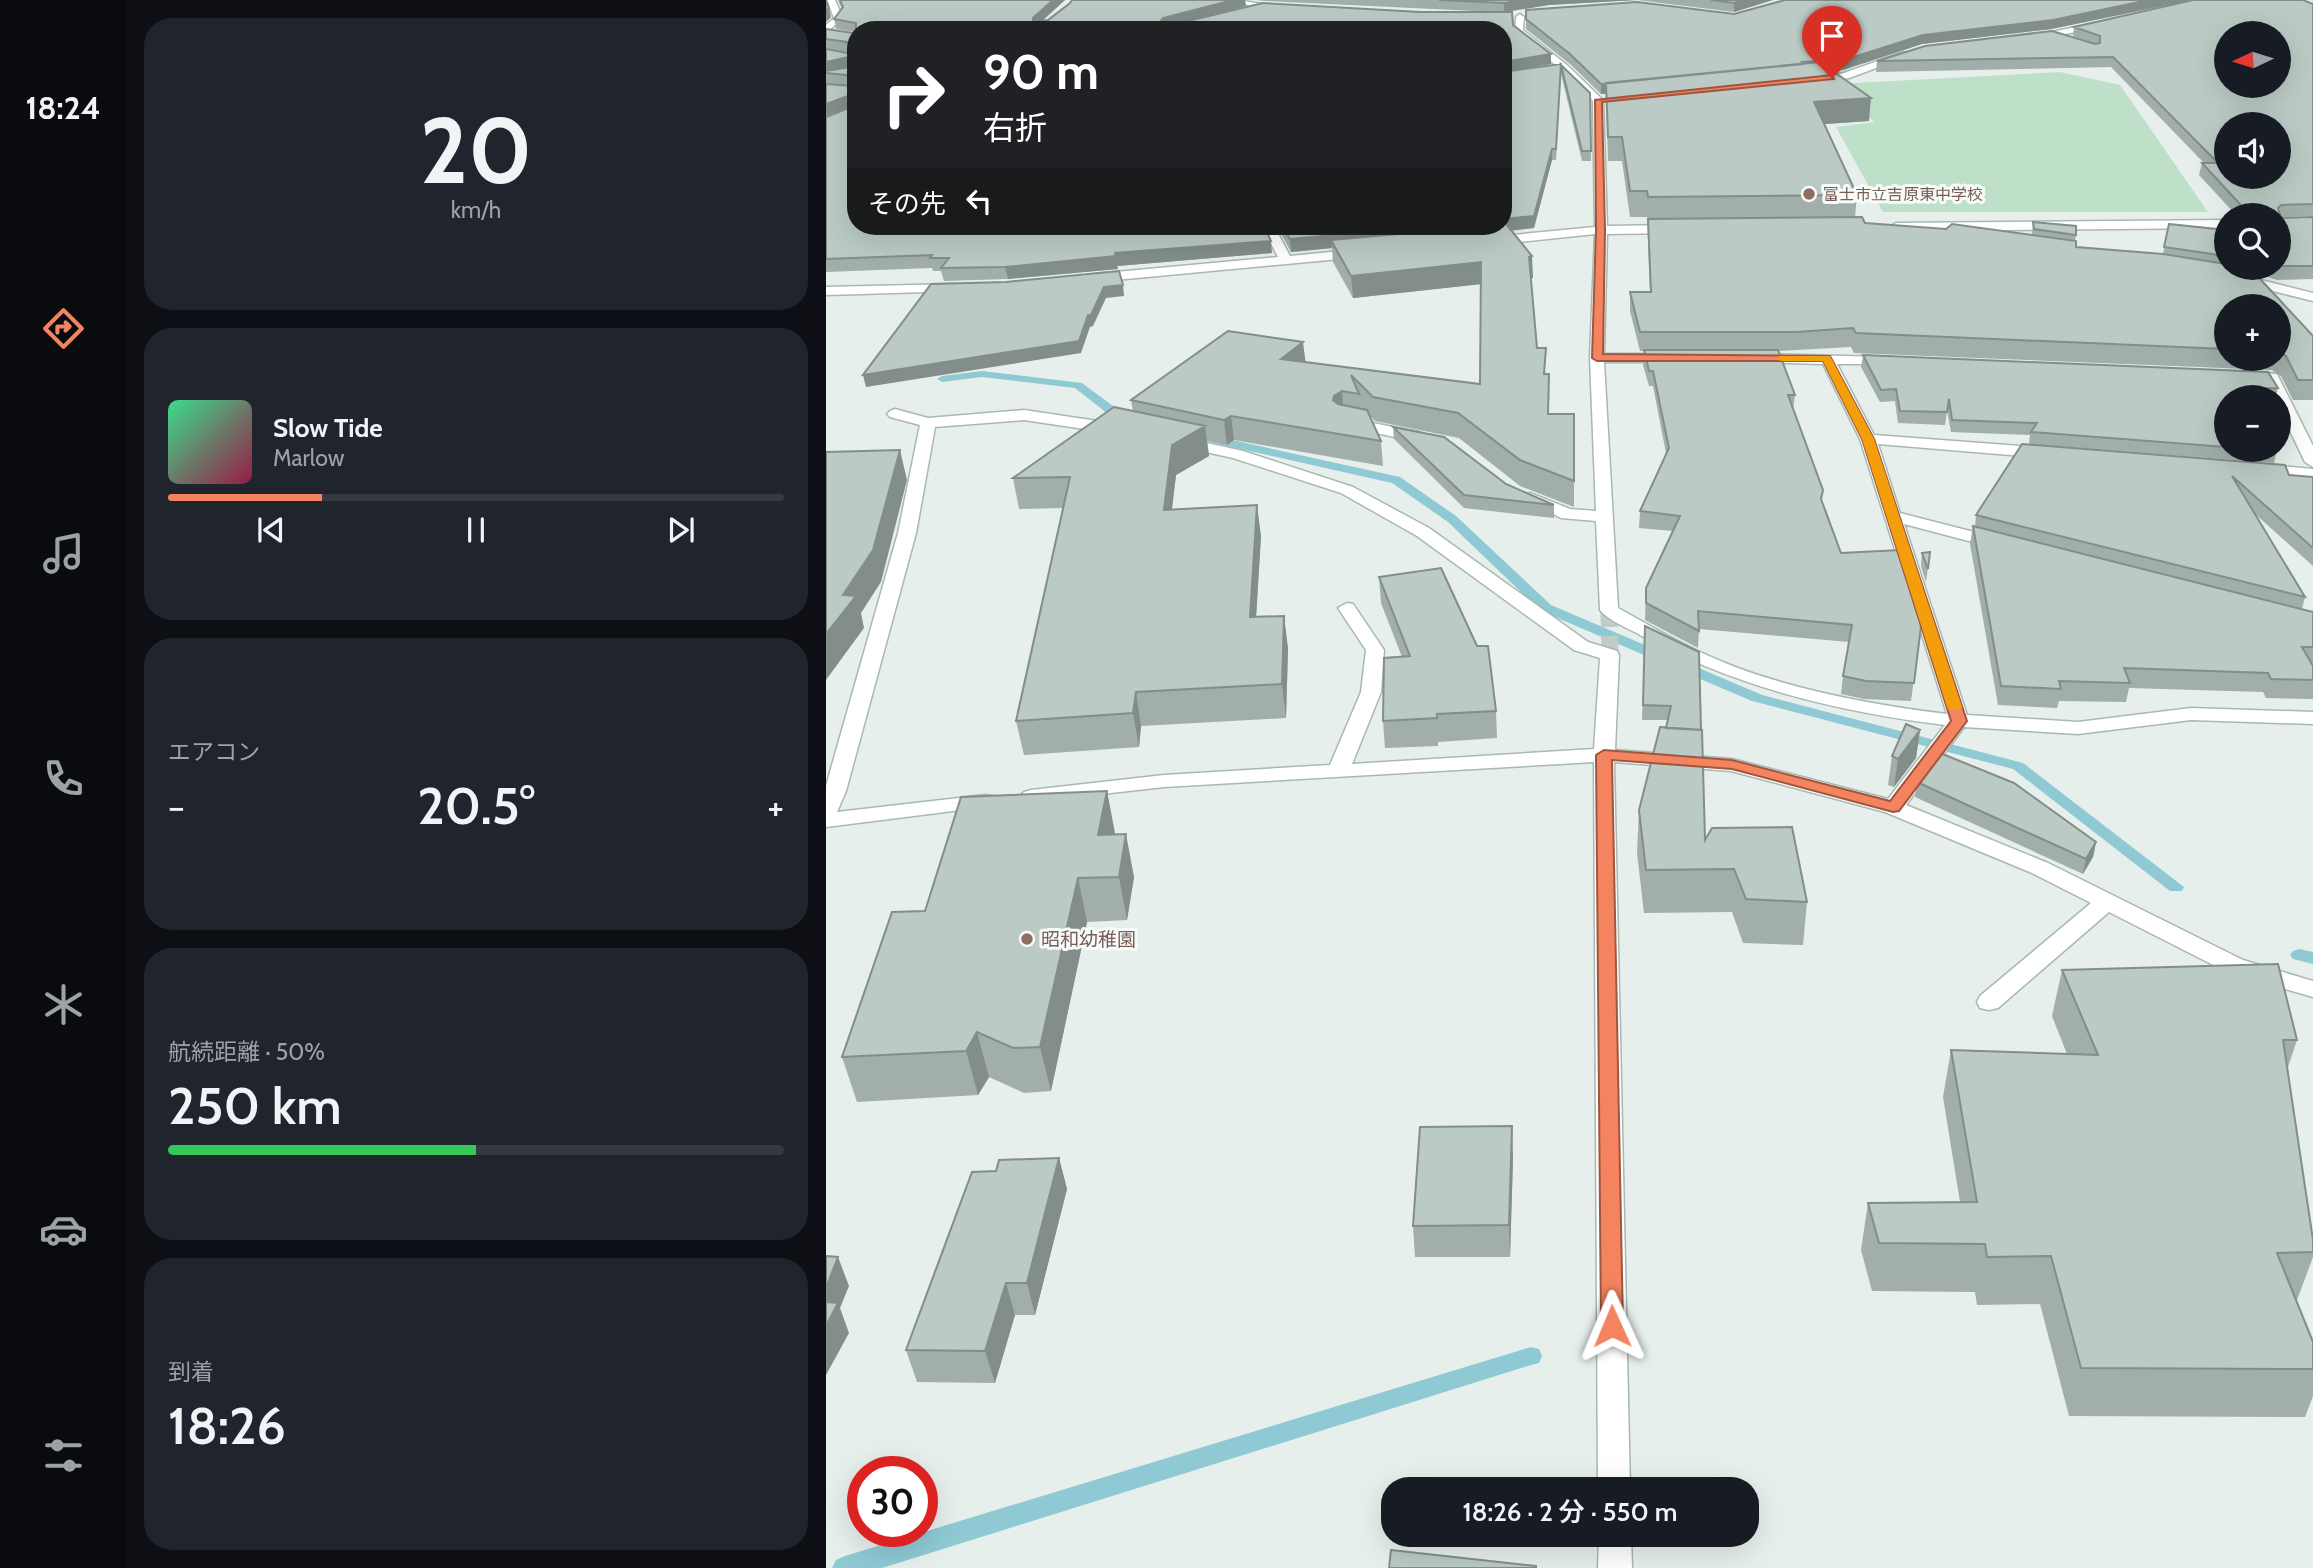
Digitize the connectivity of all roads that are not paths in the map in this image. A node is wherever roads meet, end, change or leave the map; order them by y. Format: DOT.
graph roads {
  1 [pos="831,0"];
  2 [pos="1242,0"];
  3 [pos="1264,7"];
  4 [pos="1289,8"];
  5 [pos="1238,13"];
  6 [pos="1520,16"];
  7 [pos="2115,22"];
  8 [pos="826,32"];
  9 [pos="841,35"];
  10 [pos="2052,35"];
  11 [pos="2017,39"];
  12 [pos="2073,42"];
  13 [pos="1909,54"];
  14 [pos="1565,68"];
  15 [pos="1551,70"];
  16 [pos="1804,80"];
  17 [pos="1612,99"];
  18 [pos="1598,100"];
  19 [pos="2214,224"];
  20 [pos="1884,227"];
  21 [pos="1911,227"];
  22 [pos="1695,229"];
  23 [pos="1601,230"];
  24 [pos="1273,235"];
  25 [pos="1990,240"];
  26 [pos="1477,242"];
  27 [pos="1381,251"];
  28 [pos="1286,261"];
  29 [pos="1077,280"];
  30 [pos="2255,280"];
  31 [pos="969,288"];
  32 [pos="826,291"];
  33 [pos="2313,297"];
  34 [pos="1597,358"];
  35 [pos="1692,358"];
  36 [pos="1732,358"];
  37 [pos="1827,358"];
  38 [pos="1908,361"];
  39 [pos="2232,375"];
  40 [pos="895,414"];
  41 [pos="928,423"];
  42 [pos="1345,423"];
  43 [pos="1135,432"];
  44 [pos="1160,438"];
  45 [pos="1868,439"];
  46 [pos="1438,441"];
  47 [pos="2062,454"];
  48 [pos="2313,462"];
  49 [pos="2243,468"];
  50 [pos="2313,474"];
  51 [pos="1513,491"];
  52 [pos="1892,516"];
  53 [pos="1605,517"];
  54 [pos="2011,547"];
  55 [pos="1347,608"];
  56 [pos="2313,718"];
  57 [pos="1959,721"];
  58 [pos="1604,755"];
  59 [pos="1339,769"];
  60 [pos="1893,807"];
  61 [pos="826,812"];
  62 [pos="826,820"];
  63 [pos="2107,902"];
  64 [pos="2313,989"];
  65 [pos="1989,1002"];
  66 [pos="1614,1477"];
  67 [pos="1615,1547"];
  68 [pos="1615,1568"];
  1 -- 8 [label="street"];
  2 -- 3 [label="street"];
  3 -- 4 [label="street"];
  3 -- 5 [label="street"];
  6 -- 14 [label="street"];
  7 -- 10 [label="street"];
  8 -- 9 [label="street"];
  10 -- 11 [label="street"];
  10 -- 12 [label="street"];
  13 -- 16 [label="street"];
  14 -- 15 [label="street"];
  14 -- 18 [label="street"];
  17 -- 18 [label="street"];
  18 -- 23 [label="street"];
  19 -- 21 [label="street"];
  20 -- 21 [label="street"];
  21 -- 25 [label="street"];
  22 -- 23 [label="street"];
  23 -- 26 [label="street"];
  23 -- 34 [label="street"];
  24 -- 28 [label="street"];
  27 -- 28 [label="street"];
  28 -- 29 [label="street"];
  30 -- 33 [label="street"];
  31 -- 32 [label="street"];
  34 -- 35 [label="street"];
  34 -- 53 [label="street"];
  36 -- 37 [label="street"];
  37 -- 38 [label="street"];
  37 -- 45 [label="street"];
  39 -- 48 [label="street"];
  40 -- 41 [label="street"];
  41 -- 43 [label="street"];
  41 -- 61 [label="street"];
  42 -- 46 [label="street"];
  44 -- 58 [label="street"];
  45 -- 47 [label="street"];
  45 -- 52 [label="street"];
  49 -- 50 [label="street"];
  51 -- 53 [label="street"];
  52 -- 54 [label="street"];
  52 -- 57 [label="street"];
  53 -- 57 [label="street"];
  55 -- 59 [label="street"];
  56 -- 57 [label="street"];
  57 -- 60 [label="street"];
  58 -- 59 [label="street"];
  58 -- 60 [label="street"];
  58 -- 66 [label="street"];
  59 -- 62 [label="street"];
  60 -- 63 [label="street"];
  63 -- 64 [label="street"];
  63 -- 65 [label="street"];
  67 -- 68 [label="street"];
}
